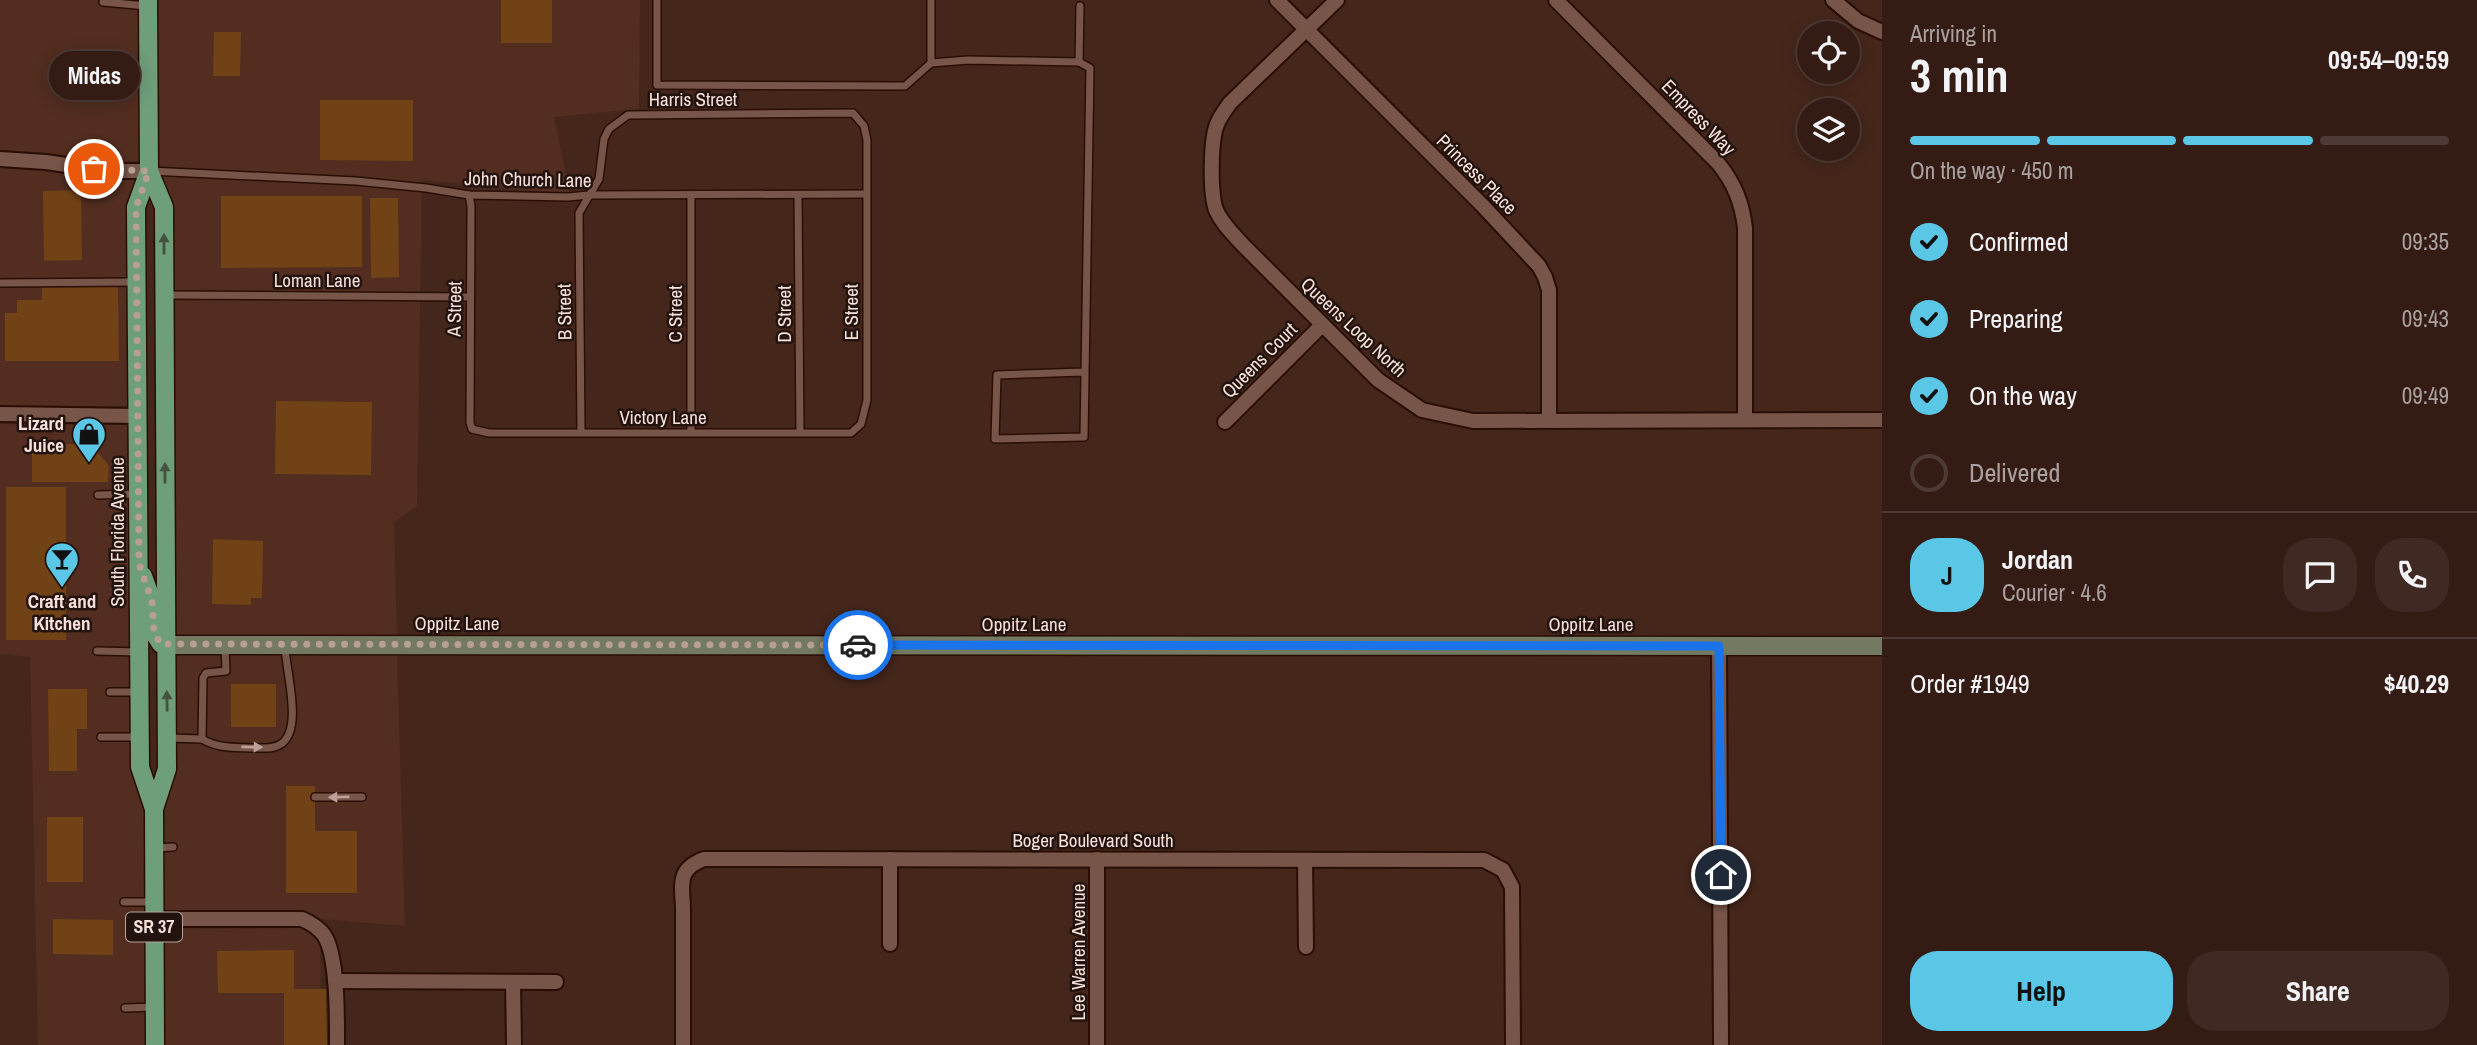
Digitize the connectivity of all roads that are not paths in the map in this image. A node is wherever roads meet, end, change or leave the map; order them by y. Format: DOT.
graph roads {
  1 [pos="657,0"];
  2 [pos="931,0"];
  3 [pos="1277,0"];
  4 [pos="1337,0"];
  5 [pos="1556,0"];
  6 [pos="1833,0"];
  7 [pos="103,2"];
  8 [pos="148,3"];
  9 [pos="1080,6"];
  10 [pos="1307,30"];
  11 [pos="1882,32"];
  12 [pos="1079,62"];
  13 [pos="931,63"];
  14 [pos="853,113"];
  15 [pos="0,159"];
  16 [pos="149,171"];
  17 [pos="866,194"];
  18 [pos="469,195"];
  19 [pos="589,195"];
  20 [pos="691,196"];
  21 [pos="799,196"];
  22 [pos="137,282"];
  23 [pos="0,283"];
  24 [pos="164,295"];
  25 [pos="470,297"];
  26 [pos="1321,326"];
  27 [pos="1083,372"];
  28 [pos="0,415"];
  29 [pos="138,416"];
  30 [pos="1549,419"];
  31 [pos="1745,419"];
  32 [pos="1882,420"];
  33 [pos="1225,422"];
  34 [pos="470,423"];
  35 [pos="858,427"];
  36 [pos="691,431"];
  37 [pos="800,431"];
  38 [pos="581,432"];
  39 [pos="138,494"];
  40 [pos="98,495"];
  41 [pos="139,564"];
  42 [pos="285,644"];
  43 [pos="166,645"];
  44 [pos="225,645"];
  45 [pos="1719,646"];
  46 [pos="1882,646"];
  47 [pos="97,651"];
  48 [pos="139,652"];
  49 [pos="110,692"];
  50 [pos="139,692"];
  51 [pos="101,737"];
  52 [pos="140,737"];
  53 [pos="167,738"];
  54 [pos="202,739"];
  55 [pos="315,797"];
  56 [pos="362,797"];
  57 [pos="154,809"];
  58 [pos="173,847"];
  59 [pos="154,848"];
  60 [pos="890,859"];
  61 [pos="1097,859"];
  62 [pos="1305,860"];
  63 [pos="124,902"];
  64 [pos="154,911"];
  65 [pos="890,944"];
  66 [pos="1306,947"];
  67 [pos="335,981"];
  68 [pos="513,982"];
  69 [pos="556,982"];
  70 [pos="125,1007"];
  71 [pos="155,1007"];
  72 [pos="155,1045"];
  73 [pos="337,1045"];
  74 [pos="514,1045"];
  75 [pos="683,1045"];
  76 [pos="1097,1045"];
  77 [pos="1513,1045"];
  78 [pos="1721,1045"];
  1 -- 13 [label="lane"];
  2 -- 13 [label="lane"];
  3 -- 10 [label="street, Princess Place"];
  4 -- 10 [label="street, Queens Loop North"];
  5 -- 31 [label="street, Empress Way"];
  6 -- 11 [label="street"];
  7 -- 8 [label="lane"];
  8 -- 16 [label="main road, South Florida Avenue / SR 37"];
  9 -- 12 [label="lane"];
  10 -- 26 [label="street, Queens Loop North"];
  10 -- 30 [label="street, Princess Place"];
  12 -- 13 [label="lane"];
  12 -- 27 [label="lane"];
  14 -- 17 [label="lane, E Street"];
  14 -- 19 [label="lane, Harris Street"];
  15 -- 16 [label="street"];
  16 -- 18 [label="lane, John Church Lane"];
  16 -- 22 [label="main road, South Florida Avenue / SR 37"];
  24 -- 16 [label="main road, South Florida Avenue / SR 37, one-way"];
  17 -- 21 [label="lane, John Church Lane"];
  17 -- 35 [label="lane, E Street"];
  18 -- 19 [label="lane, John Church Lane"];
  18 -- 25 [label="lane, A Street"];
  19 -- 20 [label="lane, John Church Lane"];
  19 -- 38 [label="lane, B Street"];
  20 -- 21 [label="lane, John Church Lane"];
  20 -- 36 [label="lane, C Street"];
  21 -- 37 [label="lane, D Street"];
  22 -- 23 [label="lane"];
  22 -- 29 [label="main road, South Florida Avenue / SR 37"];
  24 -- 25 [label="lane, Loman Lane"];
  43 -- 24 [label="main road, South Florida Avenue / SR 37, one-way"];
  25 -- 34 [label="lane, A Street"];
  26 -- 30 [label="street, Queens Loop North"];
  26 -- 33 [label="street, Queens Court"];
  27 -- 27 [label="lane"];
  28 -- 29 [label="street"];
  29 -- 39 [label="main road, South Florida Avenue / SR 37"];
  30 -- 31 [label="street, Queens Loop North"];
  31 -- 32 [label="street, Queens Loop North"];
  34 -- 38 [label="lane, Victory Lane"];
  35 -- 37 [label="lane, Victory Lane"];
  36 -- 37 [label="lane, Victory Lane"];
  36 -- 38 [label="lane, Victory Lane"];
  39 -- 40 [label="lane"];
  39 -- 41 [label="main road, South Florida Avenue / SR 37"];
  41 -- 43 [label="main road"];
  41 -- 48 [label="main road, South Florida Avenue / SR 37"];
  42 -- 44 [label="street, Oppitz Lane"];
  42 -- 45 [label="street, Oppitz Lane"];
  54 -- 42 [label="lane, one-way"];
  43 -- 44 [label="street, Oppitz Lane"];
  53 -- 43 [label="main road, South Florida Avenue / SR 37, one-way"];
  44 -- 54 [label="lane"];
  45 -- 46 [label="street, Oppitz Lane"];
  45 -- 78 [label="street"];
  47 -- 48 [label="lane"];
  48 -- 50 [label="main road, South Florida Avenue / SR 37"];
  49 -- 50 [label="lane"];
  50 -- 52 [label="main road, South Florida Avenue / SR 37"];
  51 -- 52 [label="lane"];
  52 -- 57 [label="main road, South Florida Avenue / SR 37"];
  53 -- 54 [label="lane"];
  53 -- 57 [label="main road, South Florida Avenue / SR 37"];
  56 -- 55 [label="lane, one-way"];
  57 -- 59 [label="main road, South Florida Avenue / SR 37"];
  58 -- 59 [label="lane"];
  59 -- 64 [label="main road, South Florida Avenue / SR 37"];
  60 -- 61 [label="street, Boger Boulevard South"];
  60 -- 65 [label="street"];
  60 -- 75 [label="street, Boger Boulevard South"];
  61 -- 62 [label="street, Boger Boulevard South"];
  61 -- 76 [label="street, Lee Warren Avenue"];
  62 -- 66 [label="street"];
  62 -- 77 [label="street, Boger Boulevard South"];
  63 -- 64 [label="lane"];
  64 -- 67 [label="street"];
  64 -- 71 [label="main road, South Florida Avenue / SR 37"];
  67 -- 68 [label="street"];
  67 -- 73 [label="street"];
  68 -- 69 [label="street"];
  68 -- 74 [label="street"];
  70 -- 71 [label="lane"];
  71 -- 72 [label="main road, South Florida Avenue / SR 37"];
}
